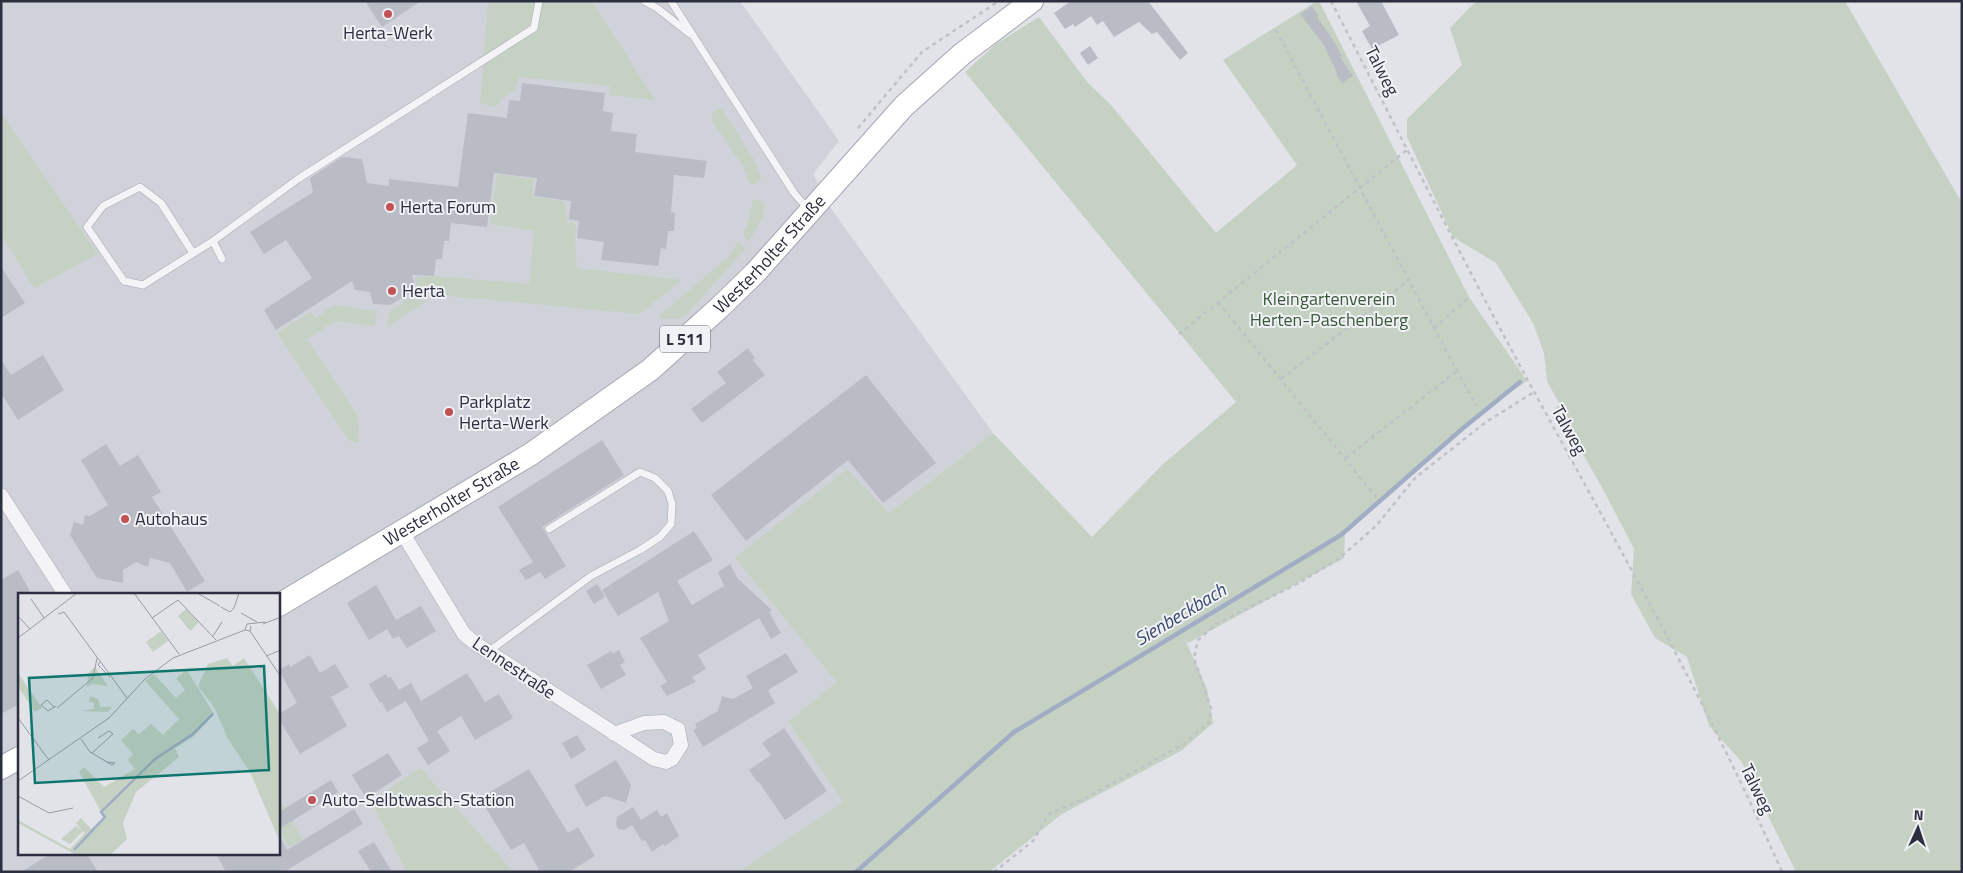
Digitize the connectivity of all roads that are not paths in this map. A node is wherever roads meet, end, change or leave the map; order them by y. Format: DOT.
graph roads {
  1 [pos="539,1"];
  2 [pos="644,1"];
  3 [pos="671,1"];
  4 [pos="1032,1"];
  5 [pos="694,37"];
  6 [pos="810,212"];
  7 [pos="213,241"];
  8 [pos="193,253"];
  9 [pos="222,259"];
  10 [pos="1,495"];
  11 [pos="549,530"];
  12 [pos="402,532"];
  13 [pos="64,593"];
  14 [pos="280,604"];
  15 [pos="488,652"];
  16 [pos="614,734"];
  17 [pos="18,759"];
  18 [pos="1,768"];
  1 -- 7 [label="lane"];
  2 -- 5 [label="lane"];
  3 -- 5 [label="lane"];
  4 -- 6 [label="main road, Westerholter Straße / L 511"];
  5 -- 6 [label="lane"];
  6 -- 12 [label="main road, Westerholter Straße / L 511"];
  7 -- 8 [label="lane"];
  7 -- 9 [label="lane"];
  8 -- 8 [label="lane"];
  10 -- 13 [label="street"];
  11 -- 15 [label="lane"];
  12 -- 14 [label="main road, Westerholter Straße / L 511"];
  12 -- 15 [label="street, Lennestraße"];
  15 -- 16 [label="street, Lennestraße"];
  17 -- 18 [label="main road"];
}
